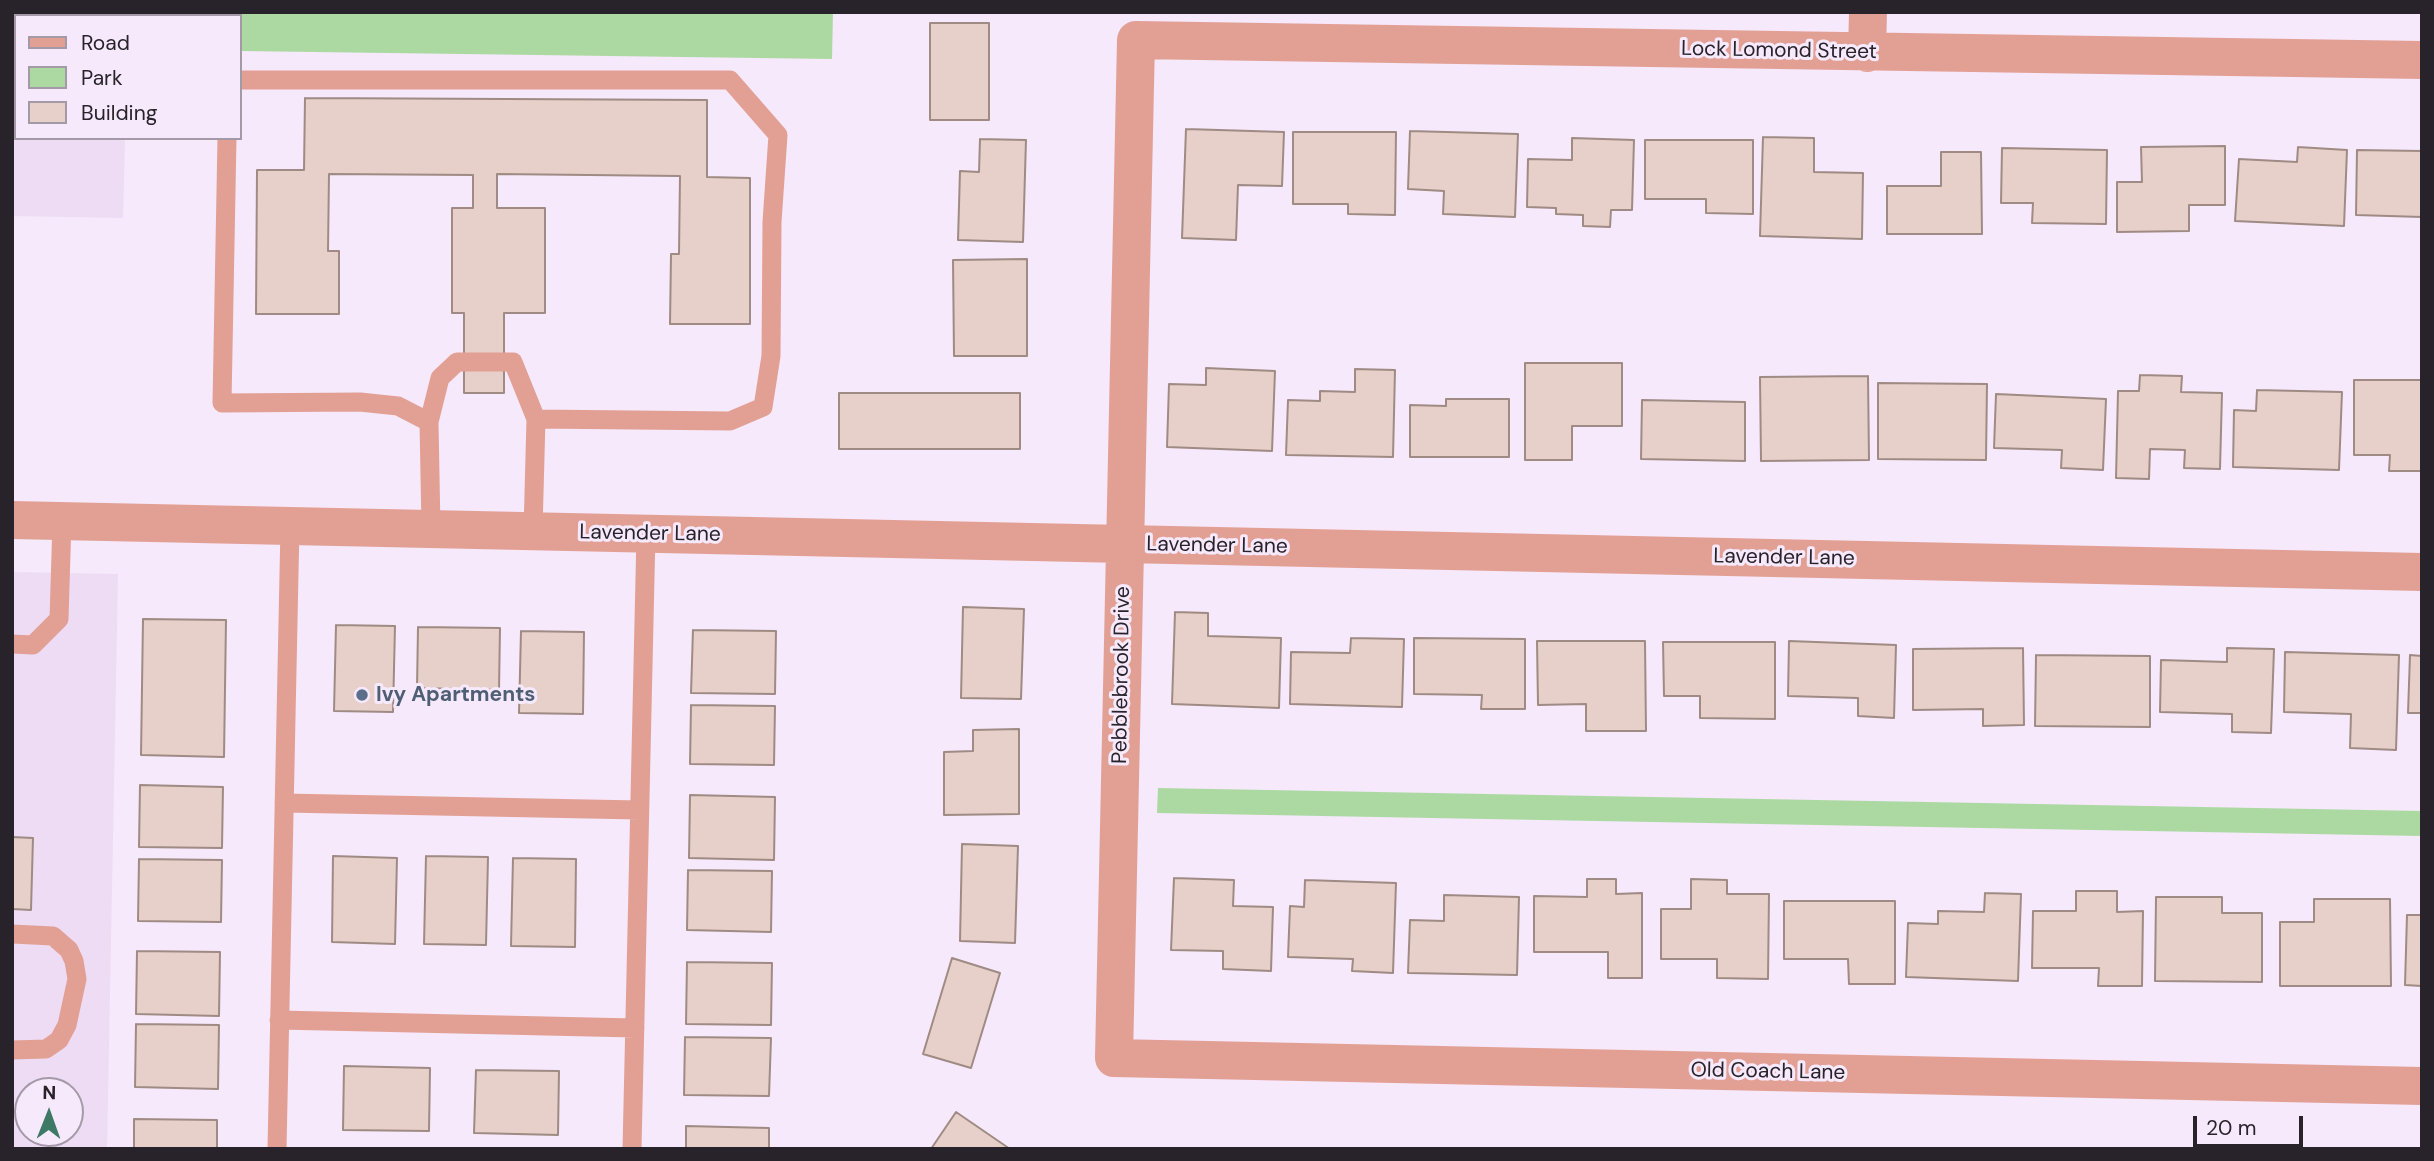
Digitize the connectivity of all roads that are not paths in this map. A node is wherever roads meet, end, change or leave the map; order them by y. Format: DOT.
graph roads {
  1 [pos="1868,12"];
  2 [pos="1136,40"];
  3 [pos="1867,53"];
  4 [pos="2422,60"];
  5 [pos="242,80"];
  6 [pos="227,140"];
  7 [pos="536,419"];
  8 [pos="429,422"];
  9 [pos="12,520"];
  10 [pos="62,521"];
  11 [pos="290,526"];
  12 [pos="430,529"];
  13 [pos="533,531"];
  14 [pos="646,534"];
  15 [pos="1125,544"];
  16 [pos="2422,572"];
  17 [pos="12,644"];
  18 [pos="284,803"];
  19 [pos="639,810"];
  20 [pos="12,934"];
  21 [pos="279,1020"];
  22 [pos="635,1028"];
  23 [pos="12,1050"];
  24 [pos="1114,1058"];
  25 [pos="2422,1086"];
  26 [pos="277,1149"];
  27 [pos="632,1149"];
  1 -- 3 [label="street"];
  2 -- 3 [label="street, Lock Lomond Street"];
  2 -- 15 [label="street, Pebblebrook Drive"];
  3 -- 4 [label="street, Lock Lomond Street"];
  5 -- 7 [label="lane"];
  6 -- 8 [label="lane"];
  7 -- 8 [label="lane"];
  7 -- 13 [label="lane"];
  8 -- 12 [label="lane"];
  9 -- 10 [label="street, Lavender Lane"];
  10 -- 11 [label="street, Lavender Lane"];
  10 -- 17 [label="lane"];
  11 -- 12 [label="street, Lavender Lane"];
  11 -- 18 [label="lane"];
  12 -- 13 [label="street, Lavender Lane"];
  13 -- 14 [label="street, Lavender Lane"];
  14 -- 15 [label="street, Lavender Lane"];
  14 -- 19 [label="lane"];
  15 -- 16 [label="street, Lavender Lane"];
  15 -- 24 [label="street, Pebblebrook Drive"];
  18 -- 19 [label="lane"];
  18 -- 21 [label="lane"];
  19 -- 22 [label="lane"];
  20 -- 23 [label="lane"];
  21 -- 22 [label="lane"];
  21 -- 26 [label="lane"];
  22 -- 27 [label="lane"];
  24 -- 25 [label="street, Old Coach Lane"];
}
